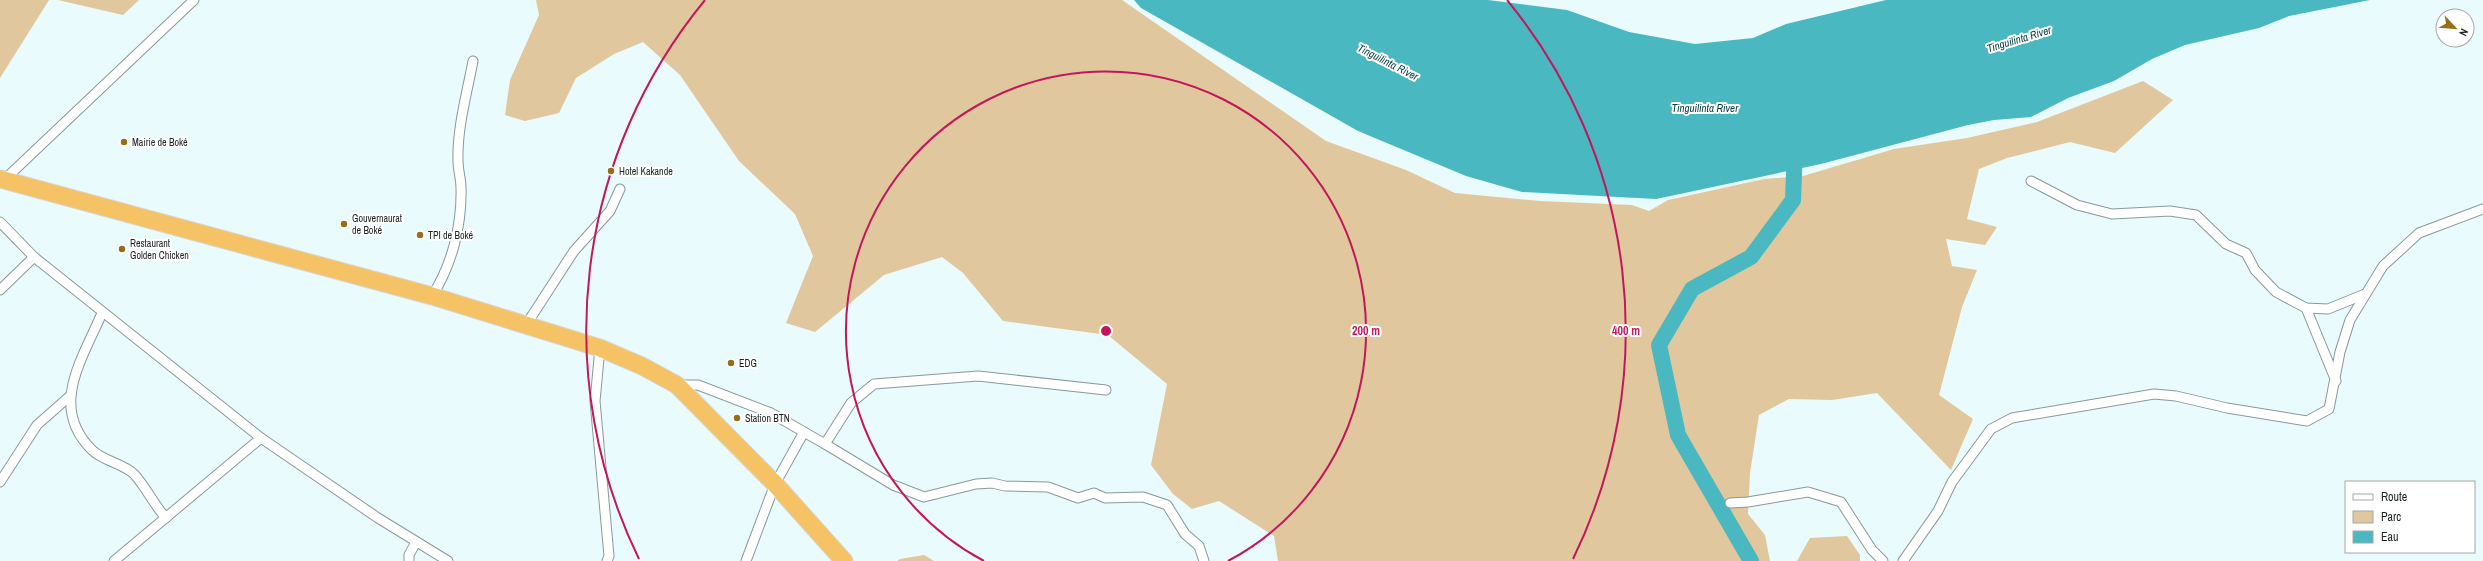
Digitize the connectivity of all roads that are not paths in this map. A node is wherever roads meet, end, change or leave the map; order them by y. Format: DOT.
graph roads {
  1 [pos="194,0"];
  2 [pos="473,60"];
  3 [pos="2,179"];
  4 [pos="2031,182"];
  5 [pos="620,189"];
  6 [pos="2483,209"];
  7 [pos="0,222"];
  8 [pos="34,257"];
  9 [pos="0,290"];
  10 [pos="2365,294"];
  11 [pos="432,296"];
  12 [pos="2306,308"];
  13 [pos="102,313"];
  14 [pos="526,325"];
  15 [pos="600,348"];
  16 [pos="2336,382"];
  17 [pos="677,385"];
  18 [pos="1106,390"];
  19 [pos="71,395"];
  20 [pos="804,432"];
  21 [pos="261,438"];
  22 [pos="825,444"];
  23 [pos="0,482"];
  24 [pos="775,484"];
  25 [pos="1730,503"];
  26 [pos="166,518"];
  27 [pos="416,542"];
  28 [pos="114,561"];
  29 [pos="409,561"];
  30 [pos="448,561"];
  31 [pos="608,561"];
  32 [pos="746,561"];
  33 [pos="844,561"];
  34 [pos="1204,561"];
  35 [pos="1883,561"];
  36 [pos="1903,561"];
  1 -- 3 [label="street"];
  2 -- 11 [label="street"];
  3 -- 11 [label="highway"];
  4 -- 12 [label="street"];
  5 -- 14 [label="street"];
  6 -- 10 [label="street"];
  7 -- 8 [label="street"];
  8 -- 9 [label="street"];
  8 -- 13 [label="street"];
  10 -- 12 [label="street"];
  10 -- 16 [label="street"];
  11 -- 14 [label="highway"];
  12 -- 16 [label="street"];
  13 -- 19 [label="street"];
  13 -- 21 [label="street"];
  14 -- 15 [label="highway"];
  15 -- 17 [label="highway"];
  15 -- 31 [label="street"];
  16 -- 36 [label="street"];
  17 -- 20 [label="street"];
  17 -- 24 [label="highway"];
  18 -- 22 [label="street"];
  19 -- 23 [label="street"];
  19 -- 26 [label="street"];
  20 -- 22 [label="street"];
  20 -- 24 [label="street"];
  21 -- 26 [label="street"];
  21 -- 27 [label="street"];
  22 -- 34 [label="street"];
  24 -- 32 [label="street"];
  24 -- 33 [label="highway"];
  25 -- 35 [label="street"];
  26 -- 28 [label="street"];
  27 -- 29 [label="street"];
  27 -- 30 [label="street"];
}
